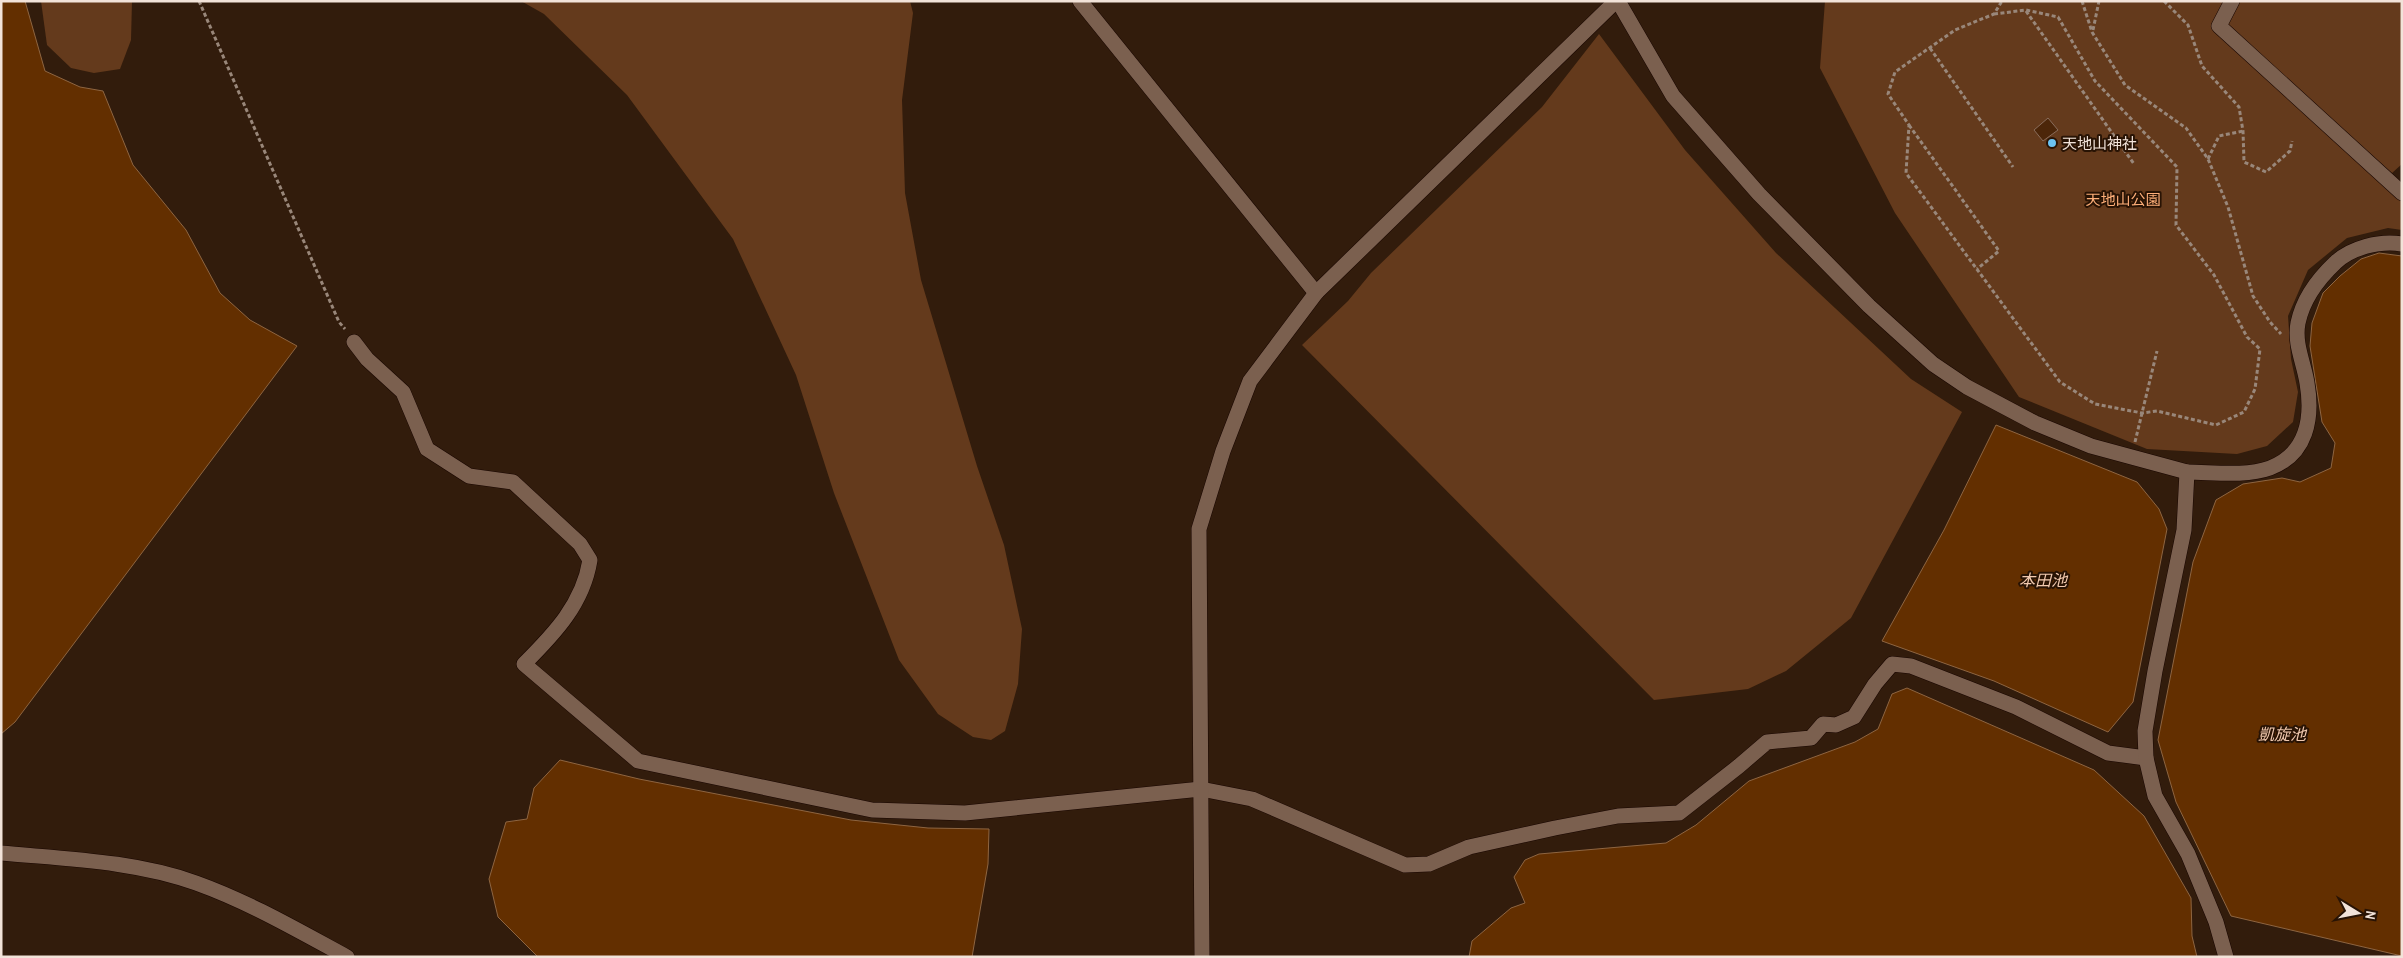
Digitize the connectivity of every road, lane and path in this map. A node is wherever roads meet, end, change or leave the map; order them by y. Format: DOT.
graph roads {
  1 [pos="199,1"];
  2 [pos="1080,1"];
  3 [pos="1617,1"];
  4 [pos="2002,1"];
  5 [pos="2082,1"];
  6 [pos="2099,1"];
  7 [pos="2164,1"];
  8 [pos="2232,1"];
  9 [pos="2026,10"];
  10 [pos="1994,14"];
  11 [pos="2092,32"];
  12 [pos="1930,48"];
  13 [pos="1909,125"];
  14 [pos="2243,132"];
  15 [pos="2292,141"];
  16 [pos="2208,159"];
  17 [pos="2134,164"];
  18 [pos="2013,167"];
  19 [pos="2402,193"];
  20 [pos="2402,244"];
  21 [pos="1977,269"];
  22 [pos="1316,293"];
  23 [pos="354,342"];
  24 [pos="2157,351"];
  25 [pos="2299,351"];
  26 [pos="2142,413"];
  27 [pos="2131,458"];
  28 [pos="2187,472"];
  29 [pos="2146,758"];
  30 [pos="1201,789"];
  31 [pos="1,853"];
  32 [pos="347,957"];
  33 [pos="1202,957"];
  34 [pos="2226,957"];
  1 -- 23 [label="path"];
  2 -- 22 [label="street"];
  3 -- 22 [label="street"];
  3 -- 27 [label="street"];
  4 -- 10 [label="path"];
  5 -- 11 [label="path"];
  6 -- 11 [label="path"];
  7 -- 14 [label="path"];
  8 -- 19 [label="street"];
  9 -- 10 [label="path"];
  9 -- 17 [label="path"];
  9 -- 26 [label="path"];
  10 -- 12 [label="path"];
  11 -- 16 [label="path"];
  12 -- 13 [label="path"];
  12 -- 18 [label="path"];
  13 -- 21 [label="path"];
  13 -- 21 [label="path"];
  14 -- 15 [label="path"];
  14 -- 16 [label="path"];
  16 -- 25 [label="path"];
  20 -- 25 [label="street"];
  21 -- 26 [label="path"];
  22 -- 30 [label="street"];
  23 -- 30 [label="street"];
  24 -- 26 [label="path"];
  25 -- 28 [label="street"];
  26 -- 27 [label="path"];
  27 -- 28 [label="street"];
  28 -- 29 [label="street"];
  29 -- 30 [label="street"];
  29 -- 34 [label="street"];
  30 -- 33 [label="street"];
  31 -- 32 [label="street"];
}
